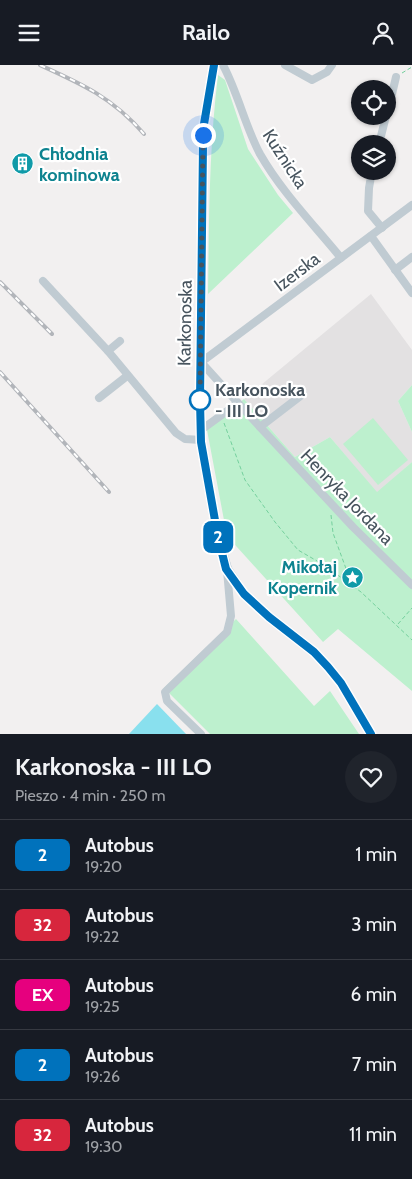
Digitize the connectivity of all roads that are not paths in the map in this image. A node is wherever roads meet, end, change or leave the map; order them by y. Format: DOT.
graph roads {
  1 [pos="214,65"];
  2 [pos="223,65"];
  3 [pos="285,65"];
  4 [pos="332,65"];
  5 [pos="396,77"];
  6 [pos="395,80"];
  7 [pos="370,180"];
  8 [pos="412,205"];
  9 [pos="382,228"];
  10 [pos="371,236"];
  11 [pos="412,257"];
  12 [pos="341,258"];
  13 [pos="394,270"];
  14 [pos="43,281"];
  15 [pos="412,293"];
  16 [pos="120,341"];
  17 [pos="108,351"];
  18 [pos="200,361"];
  19 [pos="127,376"];
  20 [pos="303,394"];
  21 [pos="99,398"];
  22 [pos="238,403"];
  23 [pos="260,427"];
  24 [pos="201,435"];
  25 [pos="226,569"];
  26 [pos="412,585"];
  27 [pos="201,734"];
  28 [pos="371,734"];
  1 -- 18 [label="main road, Karkonoska"];
  2 -- 12 [label="street, Kuźnicka"];
  3 -- 4 [label="street"];
  5 -- 6 [label="street"];
  7 -- 9 [label="street"];
  8 -- 9 [label="street, Izerska"];
  9 -- 10 [label="street, Izerska"];
  10 -- 12 [label="street, Izerska"];
  10 -- 13 [label="street"];
  11 -- 13 [label="street"];
  12 -- 18 [label="street, Izerska"];
  13 -- 15 [label="street"];
  14 -- 17 [label="street"];
  16 -- 17 [label="street"];
  17 -- 19 [label="street"];
  18 -- 22 [label="street, Henryka Jordana"];
  18 -- 24 [label="main road, Karkonoska"];
  19 -- 21 [label="street"];
  19 -- 24 [label="street"];
  20 -- 23 [label="street"];
  22 -- 23 [label="street, Henryka Jordana"];
  22 -- 24 [label="street"];
  23 -- 26 [label="street, Henryka Jordana"];
  24 -- 25 [label="main road, Karkonoska"];
  25 -- 27 [label="street"];
  25 -- 28 [label="main road, Karkonoska"];
}
